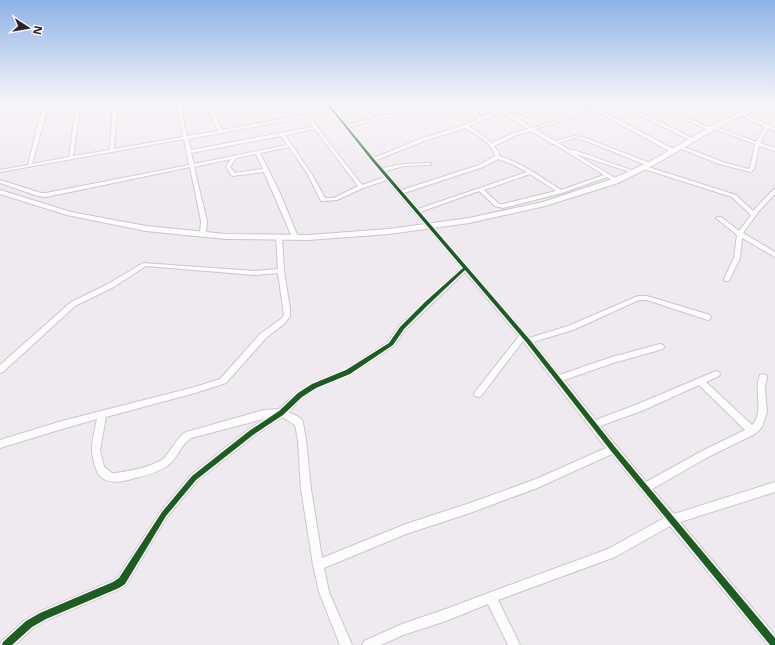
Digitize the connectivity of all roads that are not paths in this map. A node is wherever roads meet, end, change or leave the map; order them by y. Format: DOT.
graph roads {
  1 [pos="38,133"];
  2 [pos="75,133"];
  3 [pos="113,133"];
  4 [pos="185,133"];
  5 [pos="208,133"];
  6 [pos="287,133"];
  7 [pos="320,133"];
  8 [pos="352,133"];
  9 [pos="444,133"];
  10 [pos="476,133"];
  11 [pos="518,133"];
  12 [pos="537,133"];
  13 [pos="644,133"];
  14 [pos="681,133"];
  15 [pos="702,133"];
  16 [pos="726,133"];
  17 [pos="763,133"];
  18 [pos="282,134"];
  19 [pos="186,137"];
  20 [pos="692,139"];
  21 [pos="553,143"];
  22 [pos="757,144"];
  23 [pos="492,145"];
  24 [pos="289,146"];
  25 [pos="564,149"];
  26 [pos="676,149"];
  27 [pos="112,150"];
  28 [pos="775,150"];
  29 [pos="189,152"];
  30 [pos="258,153"];
  31 [pos="71,157"];
  32 [pos="497,157"];
  33 [pos="234,158"];
  34 [pos="373,160"];
  35 [pos="30,164"];
  36 [pos="429,164"];
  37 [pos="192,166"];
  38 [pos="646,166"];
  39 [pos="266,170"];
  40 [pos="382,170"];
  41 [pos="0,171"];
  42 [pos="530,172"];
  43 [pos="635,172"];
  44 [pos="607,175"];
  45 [pos="388,178"];
  46 [pos="616,180"];
  47 [pos="0,181"];
  48 [pos="361,187"];
  49 [pos="480,189"];
  50 [pos="775,191"];
  51 [pos="0,192"];
  52 [pos="401,192"];
  53 [pos="560,192"];
  54 [pos="417,211"];
  55 [pos="754,215"];
  56 [pos="719,218"];
  57 [pos="430,227"];
  58 [pos="202,234"];
  59 [pos="740,234"];
  60 [pos="279,237"];
  61 [pos="295,237"];
  62 [pos="775,255"];
  63 [pos="465,268"];
  64 [pos="281,271"];
  65 [pos="726,279"];
  66 [pos="708,317"];
  67 [pos="526,338"];
  68 [pos="660,347"];
  69 [pos="0,370"];
  70 [pos="716,374"];
  71 [pos="764,376"];
  72 [pos="558,379"];
  73 [pos="701,382"];
  74 [pos="478,394"];
  75 [pos="282,413"];
  76 [pos="102,416"];
  77 [pos="594,425"];
  78 [pos="752,431"];
  79 [pos="0,444"];
  80 [pos="612,449"];
  81 [pos="775,487"];
  82 [pos="645,488"];
  83 [pos="671,520"];
  84 [pos="318,565"];
  85 [pos="492,597"];
  86 [pos="775,644"];
  87 [pos="6,645"];
  88 [pos="346,645"];
  89 [pos="368,645"];
  90 [pos="514,645"];
  1 -- 35 [label="street"];
  2 -- 31 [label="street"];
  3 -- 27 [label="street"];
  4 -- 19 [label="street"];
  5 -- 19 [label="street"];
  6 -- 18 [label="street"];
  7 -- 48 [label="street"];
  8 -- 34 [label="street"];
  9 -- 34 [label="street"];
  10 -- 23 [label="street"];
  11 -- 23 [label="street"];
  12 -- 21 [label="street"];
  13 -- 26 [label="street"];
  14 -- 20 [label="street"];
  15 -- 20 [label="main road"];
  16 -- 22 [label="street"];
  17 -- 22 [label="street"];
  18 -- 24 [label="street"];
  18 -- 29 [label="street"];
  19 -- 27 [label="street"];
  19 -- 29 [label="street"];
  20 -- 26 [label="main road"];
  21 -- 25 [label="street"];
  21 -- 38 [label="street"];
  22 -- 26 [label="street"];
  22 -- 28 [label="street"];
  23 -- 32 [label="street"];
  24 -- 30 [label="street"];
  24 -- 48 [label="street"];
  25 -- 43 [label="street"];
  25 -- 44 [label="street"];
  26 -- 38 [label="main road"];
  27 -- 31 [label="street"];
  29 -- 37 [label="street"];
  30 -- 33 [label="street"];
  30 -- 39 [label="street"];
  31 -- 35 [label="street"];
  32 -- 42 [label="street"];
  32 -- 52 [label="street"];
  33 -- 37 [label="street"];
  33 -- 39 [label="street"];
  34 -- 40 [label="street"];
  35 -- 41 [label="street"];
  36 -- 40 [label="street"];
  37 -- 47 [label="street"];
  37 -- 58 [label="street"];
  38 -- 43 [label="main road"];
  38 -- 55 [label="street"];
  39 -- 61 [label="street"];
  40 -- 45 [label="street"];
  42 -- 49 [label="street"];
  42 -- 53 [label="street"];
  43 -- 46 [label="main road"];
  44 -- 46 [label="street"];
  44 -- 53 [label="street"];
  45 -- 48 [label="street"];
  45 -- 52 [label="street"];
  46 -- 57 [label="main road"];
  49 -- 53 [label="street"];
  49 -- 54 [label="street"];
  50 -- 55 [label="street"];
  51 -- 58 [label="main road"];
  52 -- 54 [label="street"];
  54 -- 57 [label="street"];
  55 -- 59 [label="street"];
  56 -- 59 [label="street"];
  57 -- 61 [label="main road"];
  57 -- 63 [label="street"];
  58 -- 60 [label="main road"];
  59 -- 62 [label="street"];
  59 -- 65 [label="street"];
  60 -- 61 [label="main road"];
  60 -- 64 [label="street"];
  63 -- 67 [label="street"];
  63 -- 75 [label="street"];
  64 -- 69 [label="street"];
  64 -- 76 [label="street"];
  66 -- 67 [label="street"];
  67 -- 72 [label="street"];
  67 -- 74 [label="street"];
  68 -- 72 [label="street"];
  70 -- 73 [label="street"];
  71 -- 78 [label="street"];
  72 -- 77 [label="street"];
  73 -- 77 [label="street"];
  73 -- 78 [label="street"];
  75 -- 76 [label="street"];
  75 -- 84 [label="street"];
  75 -- 87 [label="street"];
  76 -- 79 [label="street"];
  77 -- 80 [label="street"];
  78 -- 82 [label="street"];
  80 -- 82 [label="street"];
  80 -- 84 [label="street"];
  81 -- 83 [label="street"];
  82 -- 83 [label="street"];
  83 -- 85 [label="street"];
  83 -- 86 [label="street"];
  84 -- 88 [label="street"];
  85 -- 89 [label="street"];
  85 -- 90 [label="street"];
}
